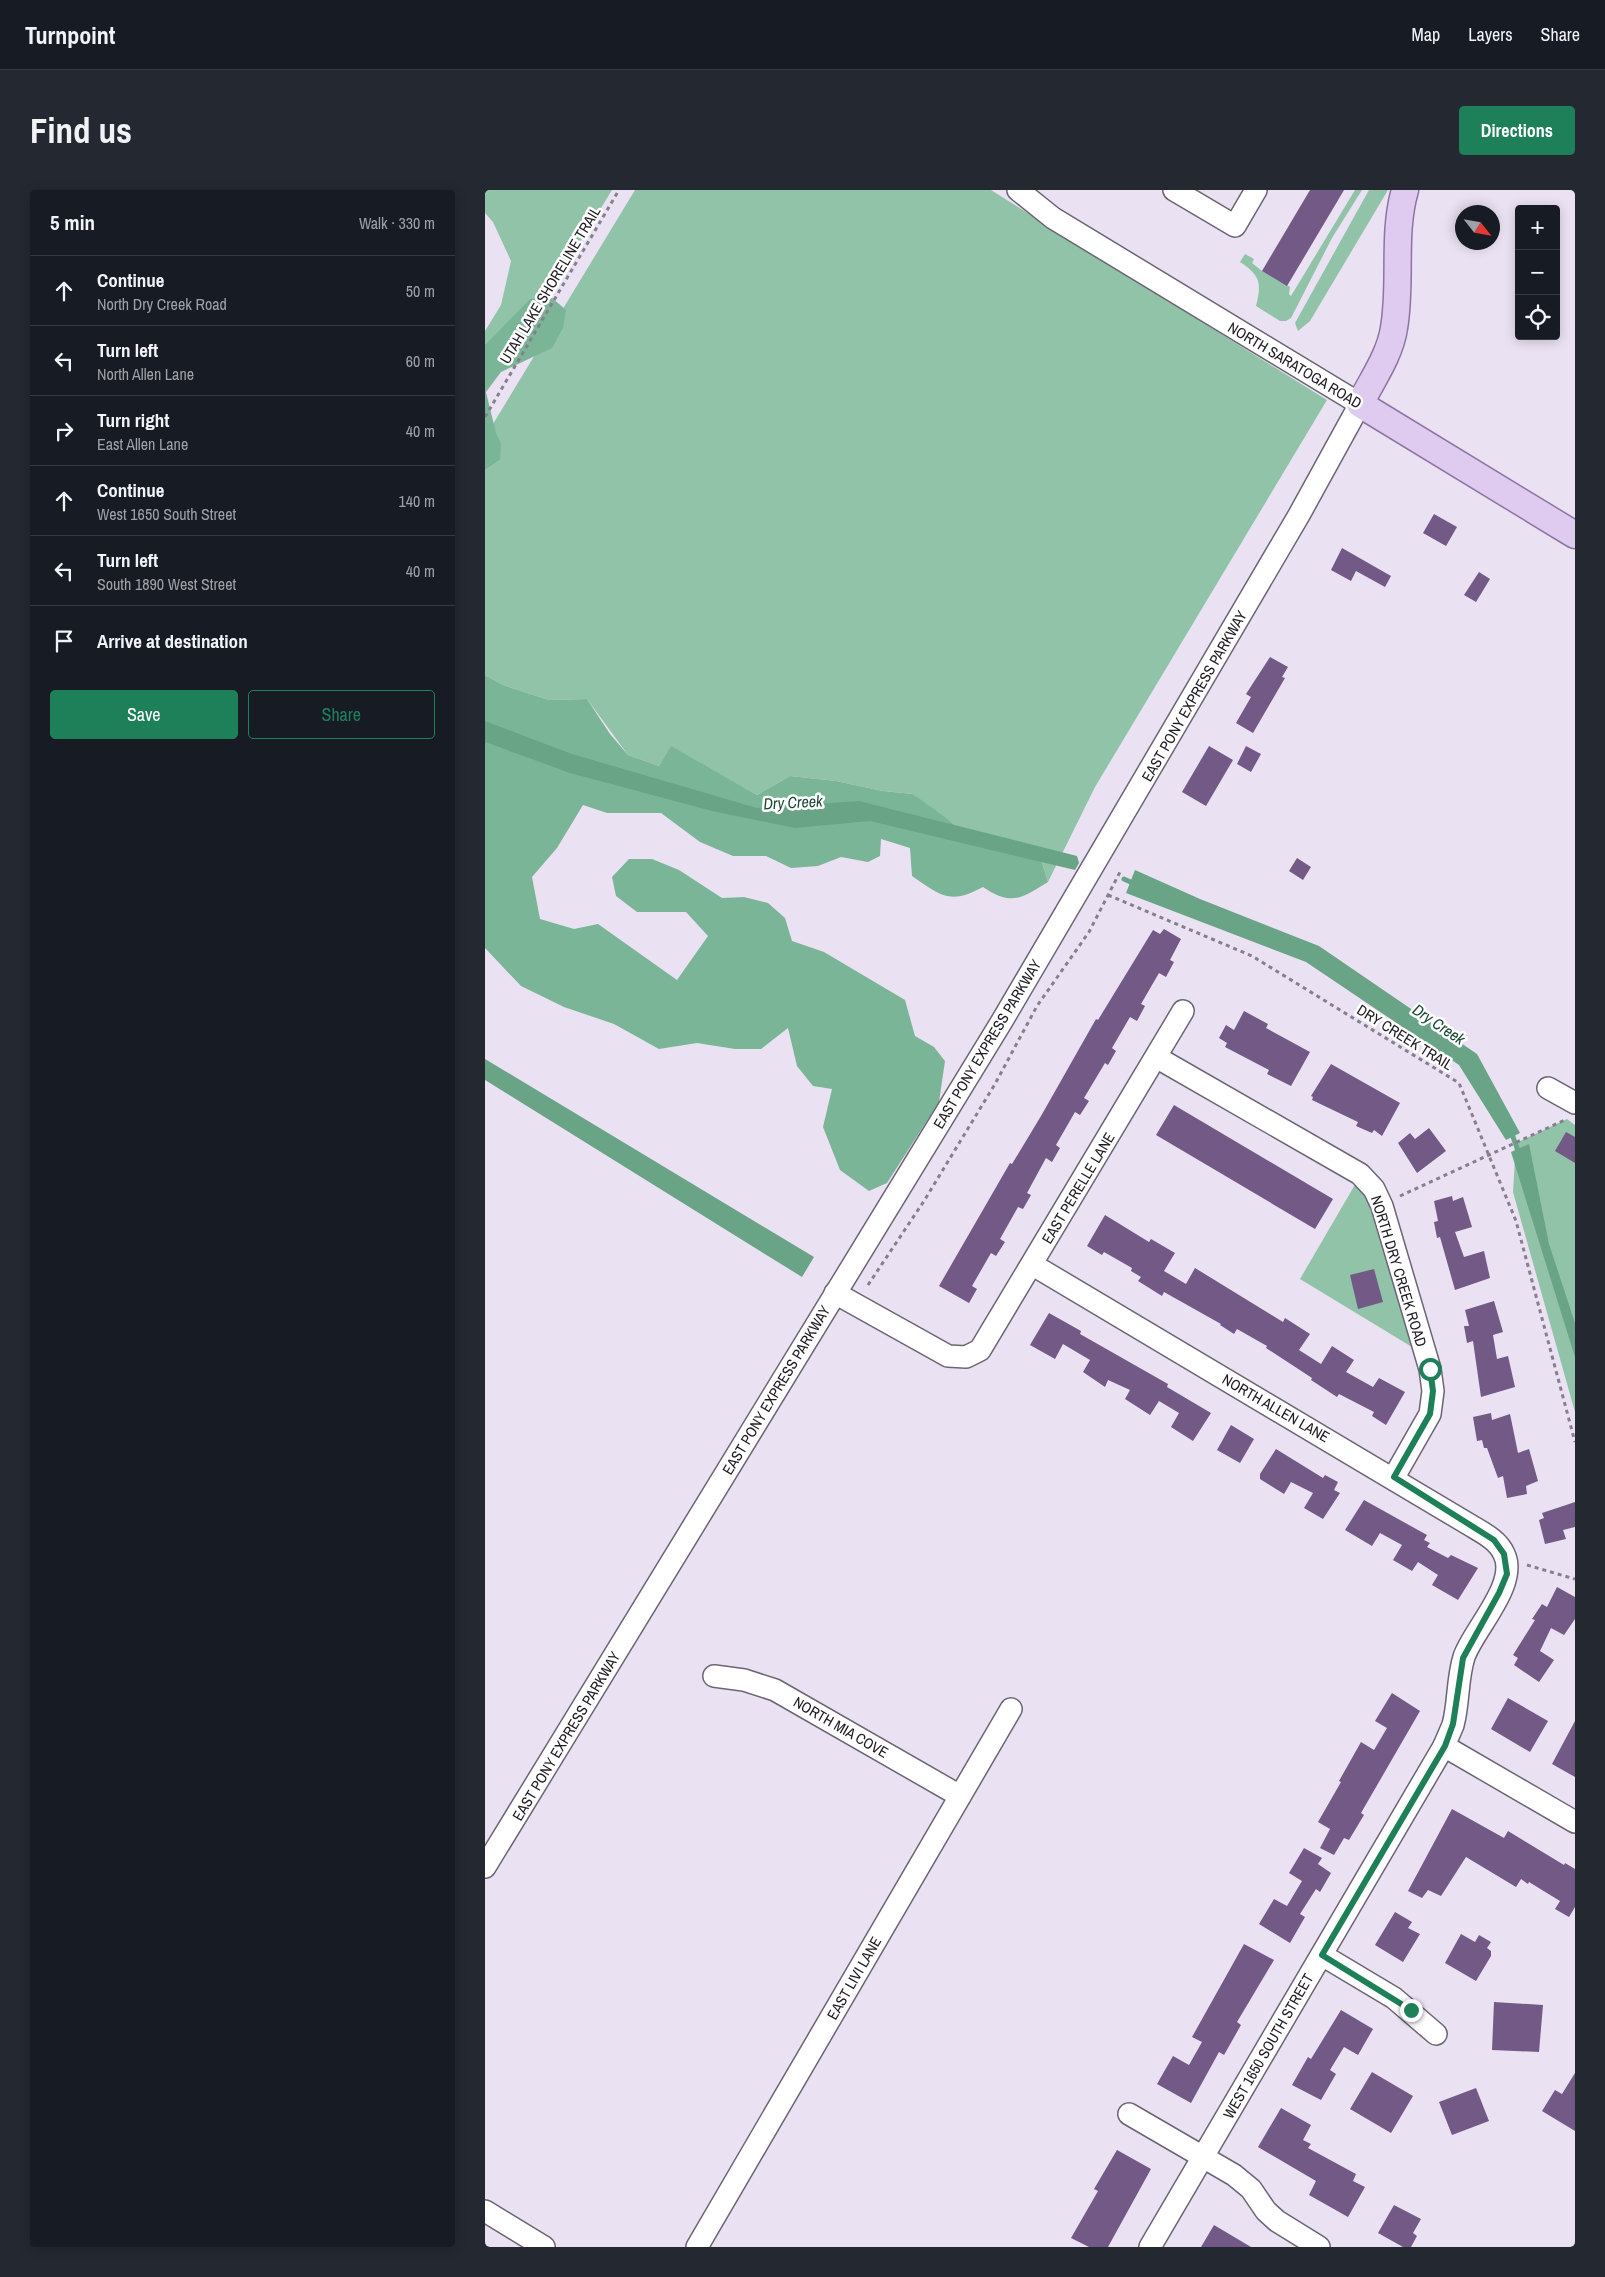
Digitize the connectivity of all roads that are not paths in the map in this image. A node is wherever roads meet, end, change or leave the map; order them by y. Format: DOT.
graph roads {
  1 [pos="1018,190"];
  2 [pos="1256,190"];
  3 [pos="1405,190"];
  4 [pos="1184,192"];
  5 [pos="1360,404"];
  6 [pos="1575,535"];
  7 [pos="1183,1011"];
  8 [pos="1156,1057"];
  9 [pos="1548,1088"];
  10 [pos="1571,1111"];
  11 [pos="1033,1265"];
  12 [pos="835,1293"];
  13 [pos="1394,1477"];
  14 [pos="1517,1564"];
  15 [pos="714,1676"];
  16 [pos="1011,1709"];
  17 [pos="1445,1746"];
  18 [pos="960,1796"];
  19 [pos="1575,1822"];
  20 [pos="485,1867"];
  21 [pos="1322,1955"];
  22 [pos="1436,2034"];
  23 [pos="1129,2114"];
  24 [pos="1203,2157"];
  25 [pos="485,2211"];
  26 [pos="544,2247"];
  27 [pos="697,2247"];
  28 [pos="1150,2247"];
  29 [pos="1319,2247"];
  1 -- 5 [label="street, NORTH SARATOGA ROAD"];
  2 -- 4 [label="street"];
  3 -- 5 [label="main road, EAST PONY EXPRESS PARKWAY"];
  5 -- 6 [label="main road, NORTH SARATOGA ROAD"];
  5 -- 12 [label="street, EAST PONY EXPRESS PARKWAY"];
  7 -- 8 [label="street, EAST PERELLE LANE"];
  8 -- 11 [label="street, EAST PERELLE LANE"];
  8 -- 13 [label="street, NORTH DRY CREEK ROAD"];
  9 -- 10 [label="street"];
  11 -- 12 [label="street, EAST PERELLE LANE"];
  11 -- 13 [label="street, NORTH ALLEN LANE"];
  12 -- 20 [label="street, EAST PONY EXPRESS PARKWAY"];
  13 -- 14 [label="street, NORTH ALLEN LANE"];
  14 -- 17 [label="street, WEST 1650 SOUTH STREET"];
  15 -- 18 [label="street, NORTH MIA COVE"];
  16 -- 18 [label="street, EAST LIVI LANE"];
  17 -- 19 [label="street"];
  17 -- 21 [label="street, WEST 1650 SOUTH STREET"];
  18 -- 27 [label="street, EAST LIVI LANE"];
  21 -- 22 [label="street"];
  21 -- 24 [label="street, WEST 1650 SOUTH STREET"];
  23 -- 24 [label="street"];
  24 -- 28 [label="street, WEST 1650 SOUTH STREET"];
  24 -- 29 [label="street"];
  25 -- 26 [label="street"];
}
